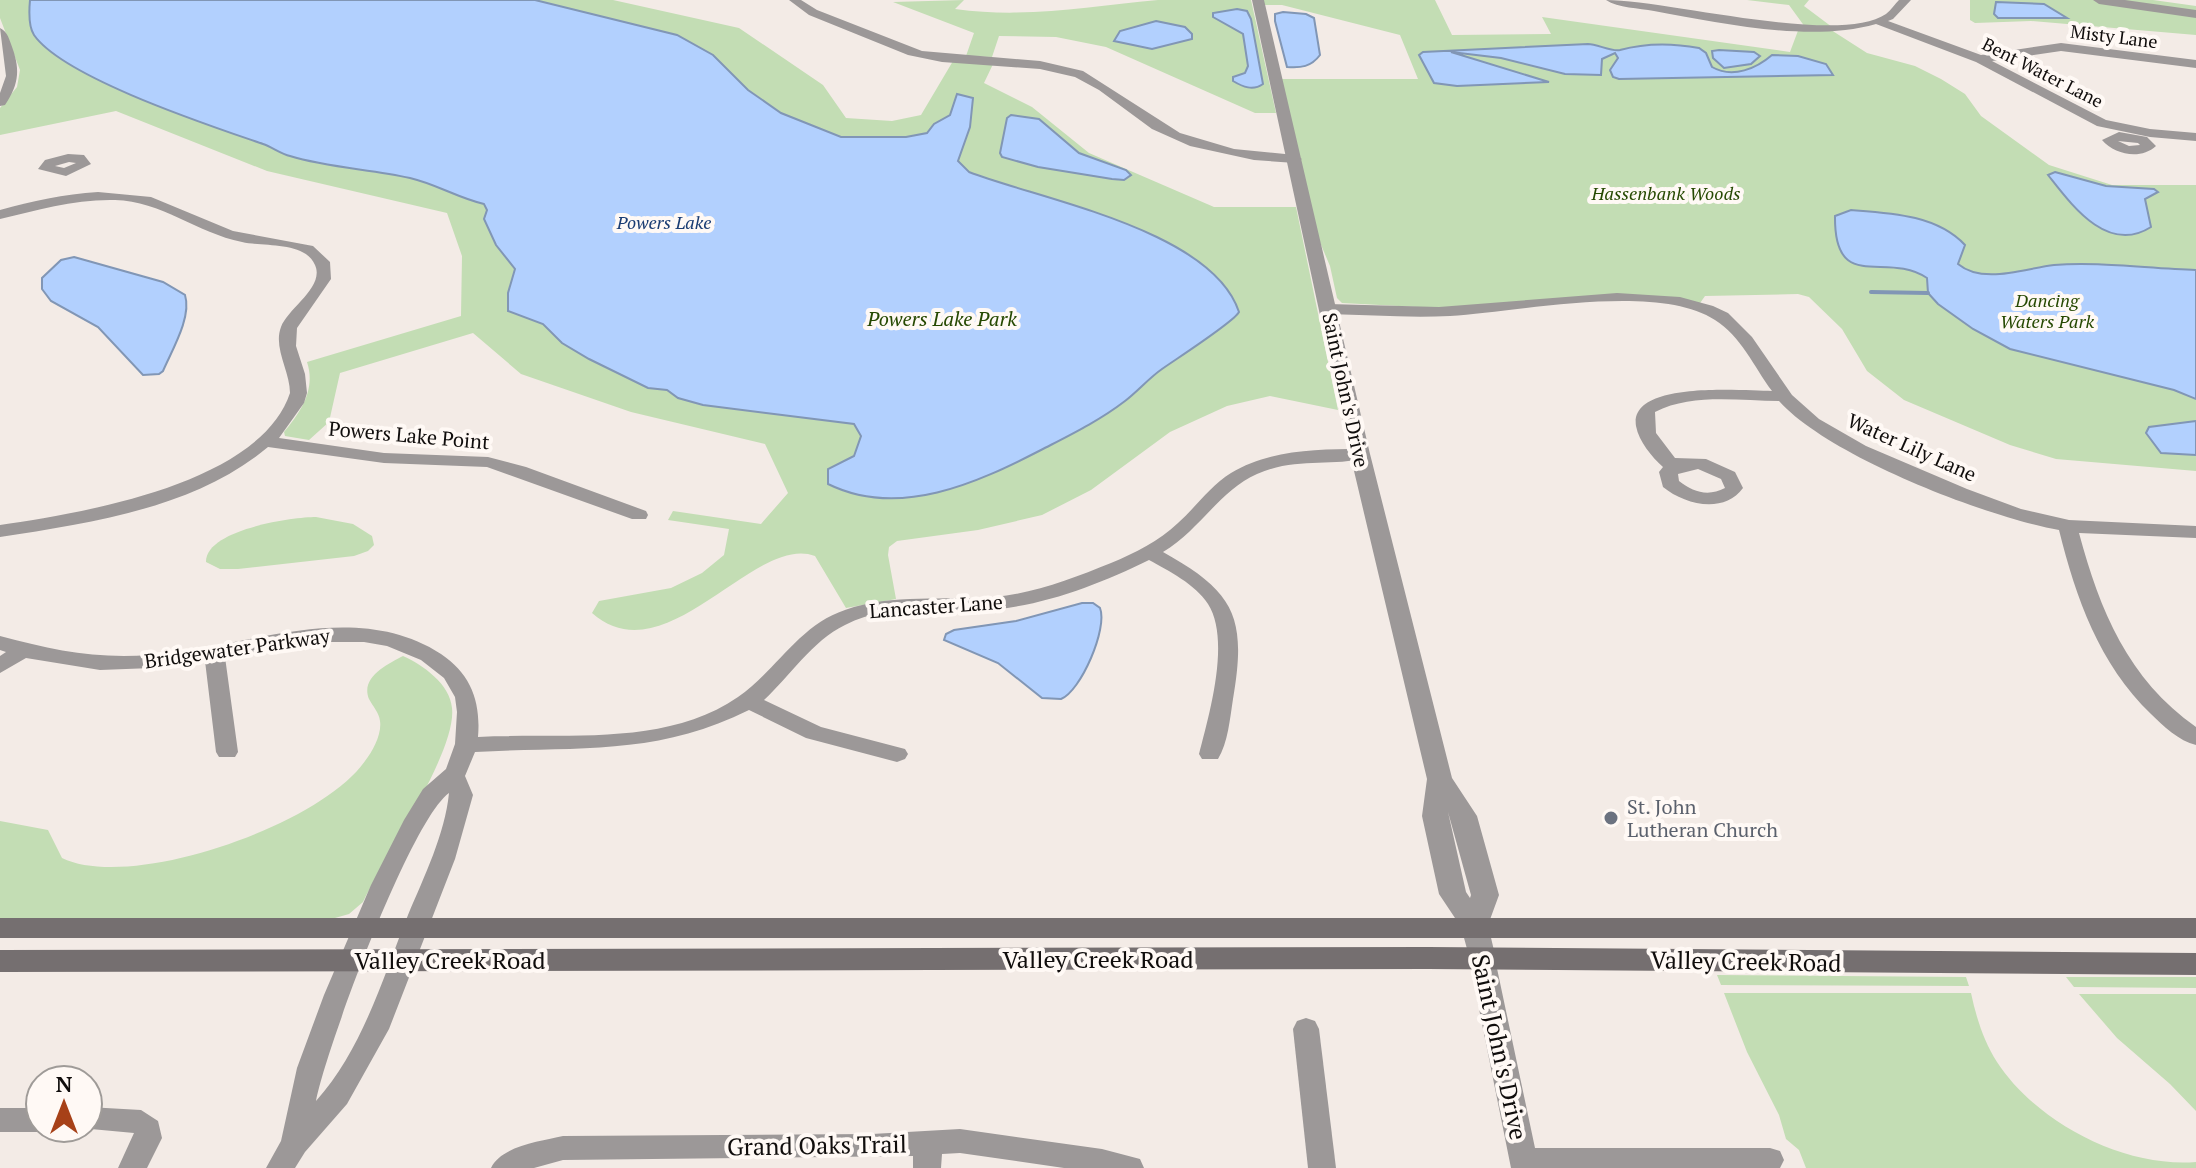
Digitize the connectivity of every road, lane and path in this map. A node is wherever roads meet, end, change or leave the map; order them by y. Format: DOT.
graph roads {
  1 [pos="795,0"];
  2 [pos="1258,0"];
  3 [pos="1612,0"];
  4 [pos="1905,0"];
  5 [pos="2099,0"];
  6 [pos="2196,14"];
  7 [pos="1877,21"];
  8 [pos="0,32"];
  9 [pos="1980,59"];
  10 [pos="2196,64"];
  11 [pos="0,102"];
  12 [pos="2196,137"];
  13 [pos="1294,154"];
  14 [pos="77,168"];
  15 [pos="92,184"];
  16 [pos="0,215"];
  17 [pos="1328,309"];
  18 [pos="1782,396"];
  19 [pos="264,441"];
  20 [pos="1360,454"];
  21 [pos="1675,467"];
  22 [pos="639,515"];
  23 [pos="2068,526"];
  24 [pos="0,531"];
  25 [pos="2196,532"];
  26 [pos="1149,552"];
  27 [pos="0,643"];
  28 [pos="22,651"];
  29 [pos="214,653"];
  30 [pos="0,666"];
  31 [pos="748,701"];
  32 [pos="2196,738"];
  33 [pos="465,745"];
  34 [pos="227,752"];
  35 [pos="897,754"];
  36 [pos="1210,754"];
  37 [pos="454,777"];
  38 [pos="1474,925"];
  39 [pos="366,927"];
  40 [pos="417,927"];
  41 [pos="0,928"];
  42 [pos="2196,928"];
  43 [pos="1482,959"];
  44 [pos="351,960"];
  45 [pos="404,960"];
  46 [pos="0,961"];
  47 [pos="2196,964"];
  48 [pos="1306,1029"];
  49 [pos="0,1120"];
  50 [pos="24,1120"];
  51 [pos="104,1120"];
  52 [pos="295,1143"];
  53 [pos="928,1155"];
  54 [pos="1770,1160"];
  55 [pos="1524,1164"];
  56 [pos="132,1168"];
  57 [pos="280,1168"];
  58 [pos="505,1168"];
  59 [pos="1130,1168"];
  60 [pos="1322,1168"];
  1 -- 13 [label="street"];
  2 -- 13 [label="street, Saint John's Drive"];
  3 -- 7 [label="street"];
  4 -- 7 [label="street"];
  5 -- 6 [label="street"];
  7 -- 9 [label="street, Bent Water Lane"];
  8 -- 11 [label="street"];
  9 -- 10 [label="street, Misty Lane"];
  9 -- 12 [label="street, Bent Water Lane"];
  13 -- 17 [label="street, Saint John's Drive"];
  14 -- 15 [label="street"];
  15 -- 16 [label="street"];
  15 -- 19 [label="street"];
  17 -- 18 [label="street, Water Lily Lane"];
  17 -- 20 [label="street, Saint John's Drive"];
  18 -- 21 [label="street"];
  18 -- 23 [label="street, Water Lily Lane"];
  19 -- 22 [label="street, Powers Lake Point"];
  19 -- 24 [label="street"];
  20 -- 26 [label="street, Lancaster Lane"];
  20 -- 38 [label="street, Saint John's Drive"];
  23 -- 25 [label="street, Water Lily Lane"];
  23 -- 32 [label="street"];
  26 -- 31 [label="street, Lancaster Lane"];
  26 -- 36 [label="street"];
  27 -- 28 [label="street, Bridgewater Parkway"];
  28 -- 29 [label="street, Bridgewater Parkway"];
  28 -- 30 [label="street"];
  29 -- 33 [label="street, Bridgewater Parkway"];
  29 -- 34 [label="street"];
  31 -- 33 [label="street, Lancaster Lane"];
  31 -- 35 [label="street"];
  33 -- 37 [label="street, Bridgewater Parkway"];
  37 -- 39 [label="street, Bridgewater Parkway"];
  37 -- 40 [label="street, Bridgewater Parkway"];
  38 -- 40 [label="main road, Valley Creek Road"];
  38 -- 42 [label="main road, Valley Creek Road"];
  38 -- 43 [label="street, Saint John's Drive"];
  39 -- 40 [label="main road, Valley Creek Road"];
  39 -- 41 [label="main road, Valley Creek Road"];
  39 -- 44 [label="street, Bridgewater Parkway"];
  40 -- 45 [label="street, Bridgewater Parkway"];
  43 -- 45 [label="main road, Valley Creek Road"];
  43 -- 47 [label="main road, Valley Creek Road"];
  43 -- 55 [label="street, Saint John's Drive"];
  44 -- 45 [label="main road, Valley Creek Road"];
  44 -- 46 [label="main road, Valley Creek Road"];
  44 -- 52 [label="street, Bridgewater Parkway"];
  45 -- 52 [label="street, Bridgewater Parkway"];
  48 -- 60 [label="street"];
  49 -- 50 [label="street"];
  51 -- 56 [label="street"];
  52 -- 57 [label="street"];
  53 -- 58 [label="street, Grand Oaks Trail"];
  53 -- 59 [label="street, Grand Oaks Trail"];
  54 -- 55 [label="street"];
}
